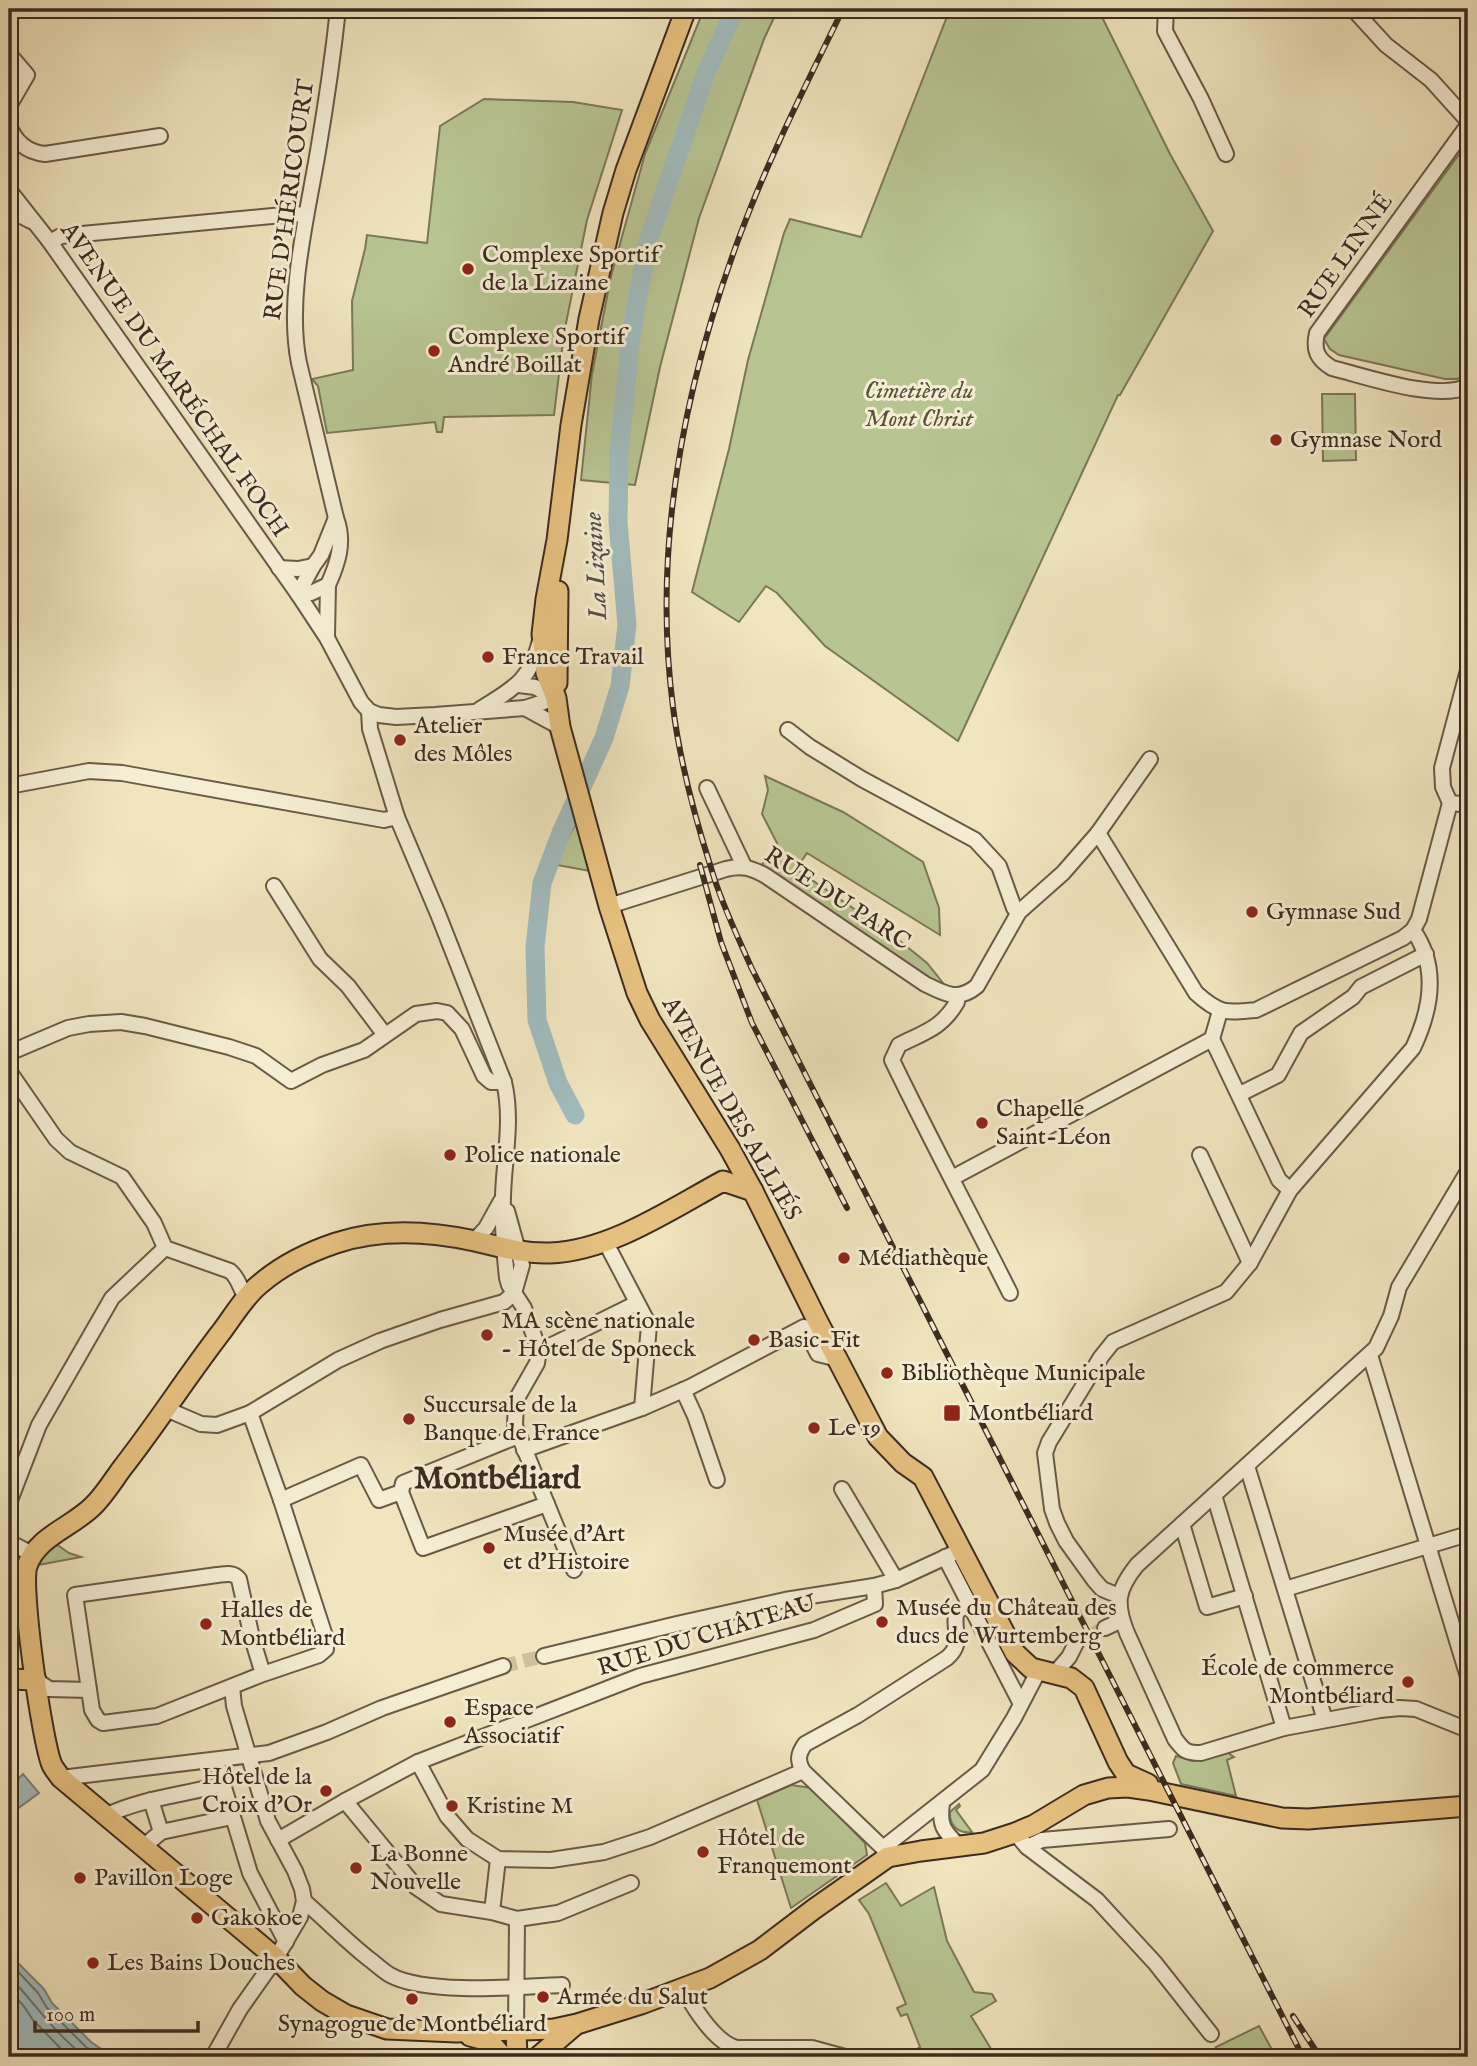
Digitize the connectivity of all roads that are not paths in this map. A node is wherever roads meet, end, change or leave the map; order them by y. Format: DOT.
graph roads {
  1 [pos="338,9"];
  2 [pos="686,9"];
  3 [pos="1166,9"];
  4 [pos="1353,9"];
  5 [pos="9,54"];
  6 [pos="9,106"];
  7 [pos="1468,123"];
  8 [pos="9,125"];
  9 [pos="160,136"];
  10 [pos="1226,154"];
  11 [pos="10,192"];
  12 [pos="9,211"];
  13 [pos="306,215"];
  14 [pos="35,224"];
  15 [pos="50,242"];
  16 [pos="1468,386"];
  17 [pos="336,519"];
  18 [pos="557,540"];
  19 [pos="313,566"];
  20 [pos="279,568"];
  21 [pos="328,585"];
  22 [pos="298,594"];
  23 [pos="542,634"];
  24 [pos="327,638"];
  25 [pos="1468,670"];
  26 [pos="519,685"];
  27 [pos="556,698"];
  28 [pos="525,708"];
  29 [pos="478,710"];
  30 [pos="369,711"];
  31 [pos="560,727"];
  32 [pos="788,730"];
  33 [pos="1150,759"];
  34 [pos="9,786"];
  35 [pos="707,788"];
  36 [pos="1468,802"];
  37 [pos="1450,803"];
  38 [pos="397,817"];
  39 [pos="1098,832"];
  40 [pos="744,866"];
  41 [pos="274,886"];
  42 [pos="609,906"];
  43 [pos="1019,912"];
  44 [pos="1413,930"];
  45 [pos="1426,954"];
  46 [pos="956,996"];
  47 [pos="1220,1011"];
  48 [pos="385,1035"];
  49 [pos="1212,1039"];
  50 [pos="9,1053"];
  51 [pos="9,1071"];
  52 [pos="504,1082"];
  53 [pos="1240,1094"];
  54 [pos="730,1149"];
  55 [pos="1200,1154"];
  56 [pos="1468,1171"];
  57 [pos="953,1178"];
  58 [pos="723,1181"];
  59 [pos="1290,1190"];
  60 [pos="753,1191"];
  61 [pos="503,1196"];
  62 [pos="474,1241"];
  63 [pos="606,1243"];
  64 [pos="165,1248"];
  65 [pos="512,1250"];
  66 [pos="1250,1263"];
  67 [pos="514,1293"];
  68 [pos="1010,1293"];
  69 [pos="247,1298"];
  70 [pos="637,1303"];
  71 [pos="539,1350"];
  72 [pos="1370,1355"];
  73 [pos="838,1359"];
  74 [pos="683,1390"];
  75 [pos="642,1408"];
  76 [pos="166,1409"];
  77 [pos="250,1413"];
  78 [pos="521,1443"];
  79 [pos="1247,1466"];
  80 [pos="717,1480"];
  81 [pos="842,1489"];
  82 [pos="401,1492"];
  83 [pos="1214,1495"];
  84 [pos="281,1500"];
  85 [pos="9,1503"];
  86 [pos="547,1504"];
  87 [pos="1182,1524"];
  88 [pos="1468,1534"];
  89 [pos="9,1542"];
  90 [pos="1429,1545"];
  91 [pos="953,1553"];
  92 [pos="32,1554"];
  93 [pos="574,1570"];
  94 [pos="896,1580"];
  95 [pos="874,1586"];
  96 [pos="1285,1589"];
  97 [pos="17,1591"];
  98 [pos="1119,1596"];
  99 [pos="1245,1596"];
  100 [pos="970,1605"];
  101 [pos="1122,1620"];
  102 [pos="1105,1628"];
  103 [pos="1076,1643"];
  104 [pos="544,1656"];
  105 [pos="503,1666"];
  106 [pos="1047,1672"];
  107 [pos="263,1674"];
  108 [pos="1468,1677"];
  109 [pos="9,1679"];
  110 [pos="36,1681"];
  111 [pos="232,1687"];
  112 [pos="89,1690"];
  113 [pos="1021,1704"];
  114 [pos="1325,1720"];
  115 [pos="1284,1728"];
  116 [pos="1468,1730"];
  117 [pos="249,1757"];
  118 [pos="216,1761"];
  119 [pos="418,1762"];
  120 [pos="1118,1762"];
  121 [pos="803,1771"];
  122 [pos="61,1778"];
  123 [pos="223,1784"];
  124 [pos="1108,1788"];
  125 [pos="1468,1797"];
  126 [pos="150,1800"];
  127 [pos="345,1801"];
  128 [pos="942,1803"];
  129 [pos="1468,1806"];
  130 [pos="105,1816"];
  131 [pos="232,1817"];
  132 [pos="1169,1829"];
  133 [pos="161,1832"];
  134 [pos="278,1840"];
  135 [pos="1021,1840"];
  136 [pos="958,1846"];
  137 [pos="143,1847"];
  138 [pos="886,1852"];
  139 [pos="498,1858"];
  140 [pos="631,1883"];
  141 [pos="304,1901"];
  142 [pos="492,1912"];
  143 [pos="517,1919"];
  144 [pos="281,1950"];
  145 [pos="562,1984"];
  146 [pos="516,1987"];
  147 [pos="683,1989"];
  148 [pos="577,2024"];
  149 [pos="516,2031"];
  150 [pos="456,2032"];
  151 [pos="1211,2034"];
  152 [pos="213,2057"];
  153 [pos="503,2057"];
  154 [pos="517,2057"];
  155 [pos="538,2057"];
  156 [pos="845,2057"];
  1 -- 13 [label="street, RUE D'HÉRICOURT"];
  2 -- 18 [label="main road"];
  3 -- 10 [label="street"];
  4 -- 7 [label="street"];
  5 -- 6 [label="street"];
  7 -- 16 [label="street, RUE LINNÉ"];
  8 -- 9 [label="street"];
  11 -- 14 [label="street, AVENUE DU MARÉCHAL FOCH"];
  12 -- 14 [label="street"];
  13 -- 15 [label="street"];
  13 -- 17 [label="street, RUE D'HÉRICOURT"];
  14 -- 15 [label="street, AVENUE DU MARÉCHAL FOCH"];
  15 -- 20 [label="street, AVENUE DU MARÉCHAL FOCH"];
  17 -- 19 [label="street"];
  17 -- 21 [label="street, RUE D'HÉRICOURT"];
  18 -- 23 [label="main road"];
  18 -- 27 [label="main road"];
  19 -- 20 [label="street"];
  19 -- 22 [label="street"];
  20 -- 22 [label="street, AVENUE DU MARÉCHAL FOCH"];
  21 -- 22 [label="street"];
  21 -- 24 [label="street, RUE D'HÉRICOURT"];
  22 -- 24 [label="street, AVENUE DU MARÉCHAL FOCH"];
  23 -- 26 [label="street"];
  23 -- 27 [label="main road"];
  24 -- 30 [label="street, AVENUE DU MARÉCHAL FOCH"];
  25 -- 37 [label="street"];
  26 -- 27 [label="street"];
  26 -- 29 [label="street"];
  27 -- 28 [label="street"];
  27 -- 31 [label="main road, AVENUE DES ALLIÉS"];
  28 -- 29 [label="street"];
  28 -- 31 [label="street"];
  29 -- 30 [label="street"];
  30 -- 38 [label="street"];
  31 -- 42 [label="main road, AVENUE DES ALLIÉS"];
  32 -- 43 [label="street"];
  33 -- 39 [label="street"];
  34 -- 38 [label="street"];
  35 -- 40 [label="street"];
  36 -- 37 [label="street"];
  37 -- 44 [label="street"];
  38 -- 52 [label="street"];
  39 -- 43 [label="street"];
  39 -- 47 [label="street"];
  40 -- 42 [label="street, RUE DU PARC"];
  40 -- 46 [label="street, RUE DU PARC"];
  41 -- 48 [label="street"];
  42 -- 54 [label="main road, AVENUE DES ALLIÉS"];
  43 -- 46 [label="street"];
  44 -- 45 [label="street"];
  44 -- 47 [label="street"];
  45 -- 53 [label="street"];
  45 -- 59 [label="street"];
  46 -- 57 [label="street"];
  47 -- 49 [label="street"];
  48 -- 50 [label="street"];
  48 -- 52 [label="street"];
  49 -- 53 [label="street"];
  49 -- 57 [label="street"];
  51 -- 64 [label="street"];
  52 -- 61 [label="street"];
  53 -- 59 [label="street"];
  54 -- 58 [label="main road"];
  54 -- 60 [label="main road, AVENUE DES ALLIÉS"];
  55 -- 66 [label="street"];
  56 -- 72 [label="street"];
  57 -- 68 [label="street"];
  58 -- 60 [label="main road"];
  58 -- 63 [label="main road"];
  59 -- 66 [label="street"];
  60 -- 73 [label="main road, AVENUE DES ALLIÉS"];
  61 -- 62 [label="street"];
  61 -- 65 [label="street"];
  62 -- 65 [label="main road"];
  62 -- 69 [label="main road"];
  63 -- 65 [label="main road"];
  63 -- 70 [label="street"];
  64 -- 69 [label="street"];
  64 -- 85 [label="street"];
  65 -- 67 [label="street"];
  66 -- 98 [label="street"];
  67 -- 71 [label="street"];
  67 -- 77 [label="street"];
  69 -- 76 [label="main road"];
  70 -- 71 [label="street"];
  70 -- 75 [label="street"];
  71 -- 78 [label="street"];
  72 -- 79 [label="street"];
  72 -- 90 [label="street"];
  73 -- 74 [label="street"];
  73 -- 91 [label="main road, AVENUE DES ALLIÉS"];
  74 -- 75 [label="street"];
  74 -- 80 [label="street"];
  75 -- 78 [label="street"];
  76 -- 77 [label="street"];
  76 -- 92 [label="main road"];
  77 -- 84 [label="street"];
  78 -- 82 [label="street"];
  78 -- 86 [label="street"];
  79 -- 83 [label="street"];
  79 -- 96 [label="street"];
  81 -- 94 [label="street"];
  82 -- 84 [label="street"];
  82 -- 86 [label="street"];
  83 -- 87 [label="street"];
  83 -- 99 [label="street"];
  84 -- 107 [label="street"];
  86 -- 93 [label="street"];
  87 -- 98 [label="street"];
  87 -- 99 [label="street"];
  88 -- 90 [label="street"];
  89 -- 92 [label="street"];
  90 -- 96 [label="street"];
  90 -- 108 [label="street"];
  91 -- 94 [label="street"];
  91 -- 100 [label="street"];
  91 -- 106 [label="main road, AVENUE DES ALLIÉS"];
  92 -- 97 [label="main road"];
  94 -- 95 [label="street"];
  95 -- 104 [label="street"];
  95 -- 119 [label="street, RUE DU CHÂTEAU"];
  96 -- 114 [label="street"];
  97 -- 110 [label="main road"];
  98 -- 101 [label="street"];
  99 -- 115 [label="street"];
  100 -- 113 [label="street"];
  100 -- 121 [label="street"];
  101 -- 102 [label="street"];
  101 -- 115 [label="street"];
  103 -- 106 [label="street"];
  105 -- 117 [label="street"];
  106 -- 113 [label="street"];
  106 -- 120 [label="main road, AVENUE DES ALLIÉS"];
  107 -- 111 [label="street"];
  107 -- 112 [label="street"];
  109 -- 110 [label="main road"];
  110 -- 112 [label="street"];
  110 -- 122 [label="main road"];
  111 -- 112 [label="street"];
  111 -- 117 [label="street"];
  113 -- 128 [label="street"];
  114 -- 115 [label="street"];
  114 -- 116 [label="street"];
  117 -- 118 [label="street"];
  117 -- 134 [label="street"];
  118 -- 122 [label="street"];
  118 -- 123 [label="street"];
  119 -- 127 [label="street"];
  119 -- 139 [label="street"];
  120 -- 124 [label="main road"];
  120 -- 125 [label="main road"];
  121 -- 138 [label="street"];
  121 -- 139 [label="street"];
  122 -- 130 [label="main road"];
  123 -- 126 [label="street"];
  123 -- 131 [label="street"];
  124 -- 129 [label="main road"];
  124 -- 135 [label="main road"];
  126 -- 130 [label="street"];
  126 -- 133 [label="street"];
  127 -- 134 [label="street"];
  127 -- 142 [label="street"];
  128 -- 136 [label="street"];
  128 -- 138 [label="street"];
  130 -- 137 [label="main road"];
  131 -- 133 [label="street"];
  131 -- 144 [label="street"];
  132 -- 135 [label="street"];
  133 -- 137 [label="street"];
  134 -- 141 [label="street"];
  135 -- 136 [label="main road"];
  135 -- 151 [label="street"];
  136 -- 138 [label="main road"];
  137 -- 144 [label="main road"];
  138 -- 147 [label="main road"];
  139 -- 142 [label="street"];
  140 -- 143 [label="street"];
  141 -- 144 [label="street"];
  141 -- 146 [label="street"];
  142 -- 143 [label="street"];
  143 -- 146 [label="street"];
  144 -- 150 [label="main road"];
  144 -- 152 [label="street"];
  145 -- 146 [label="street"];
  146 -- 149 [label="street"];
  147 -- 148 [label="main road"];
  147 -- 156 [label="street"];
  148 -- 149 [label="main road"];
  148 -- 155 [label="main road"];
  149 -- 150 [label="main road"];
  149 -- 154 [label="main road"];
  150 -- 153 [label="main road"];
}
